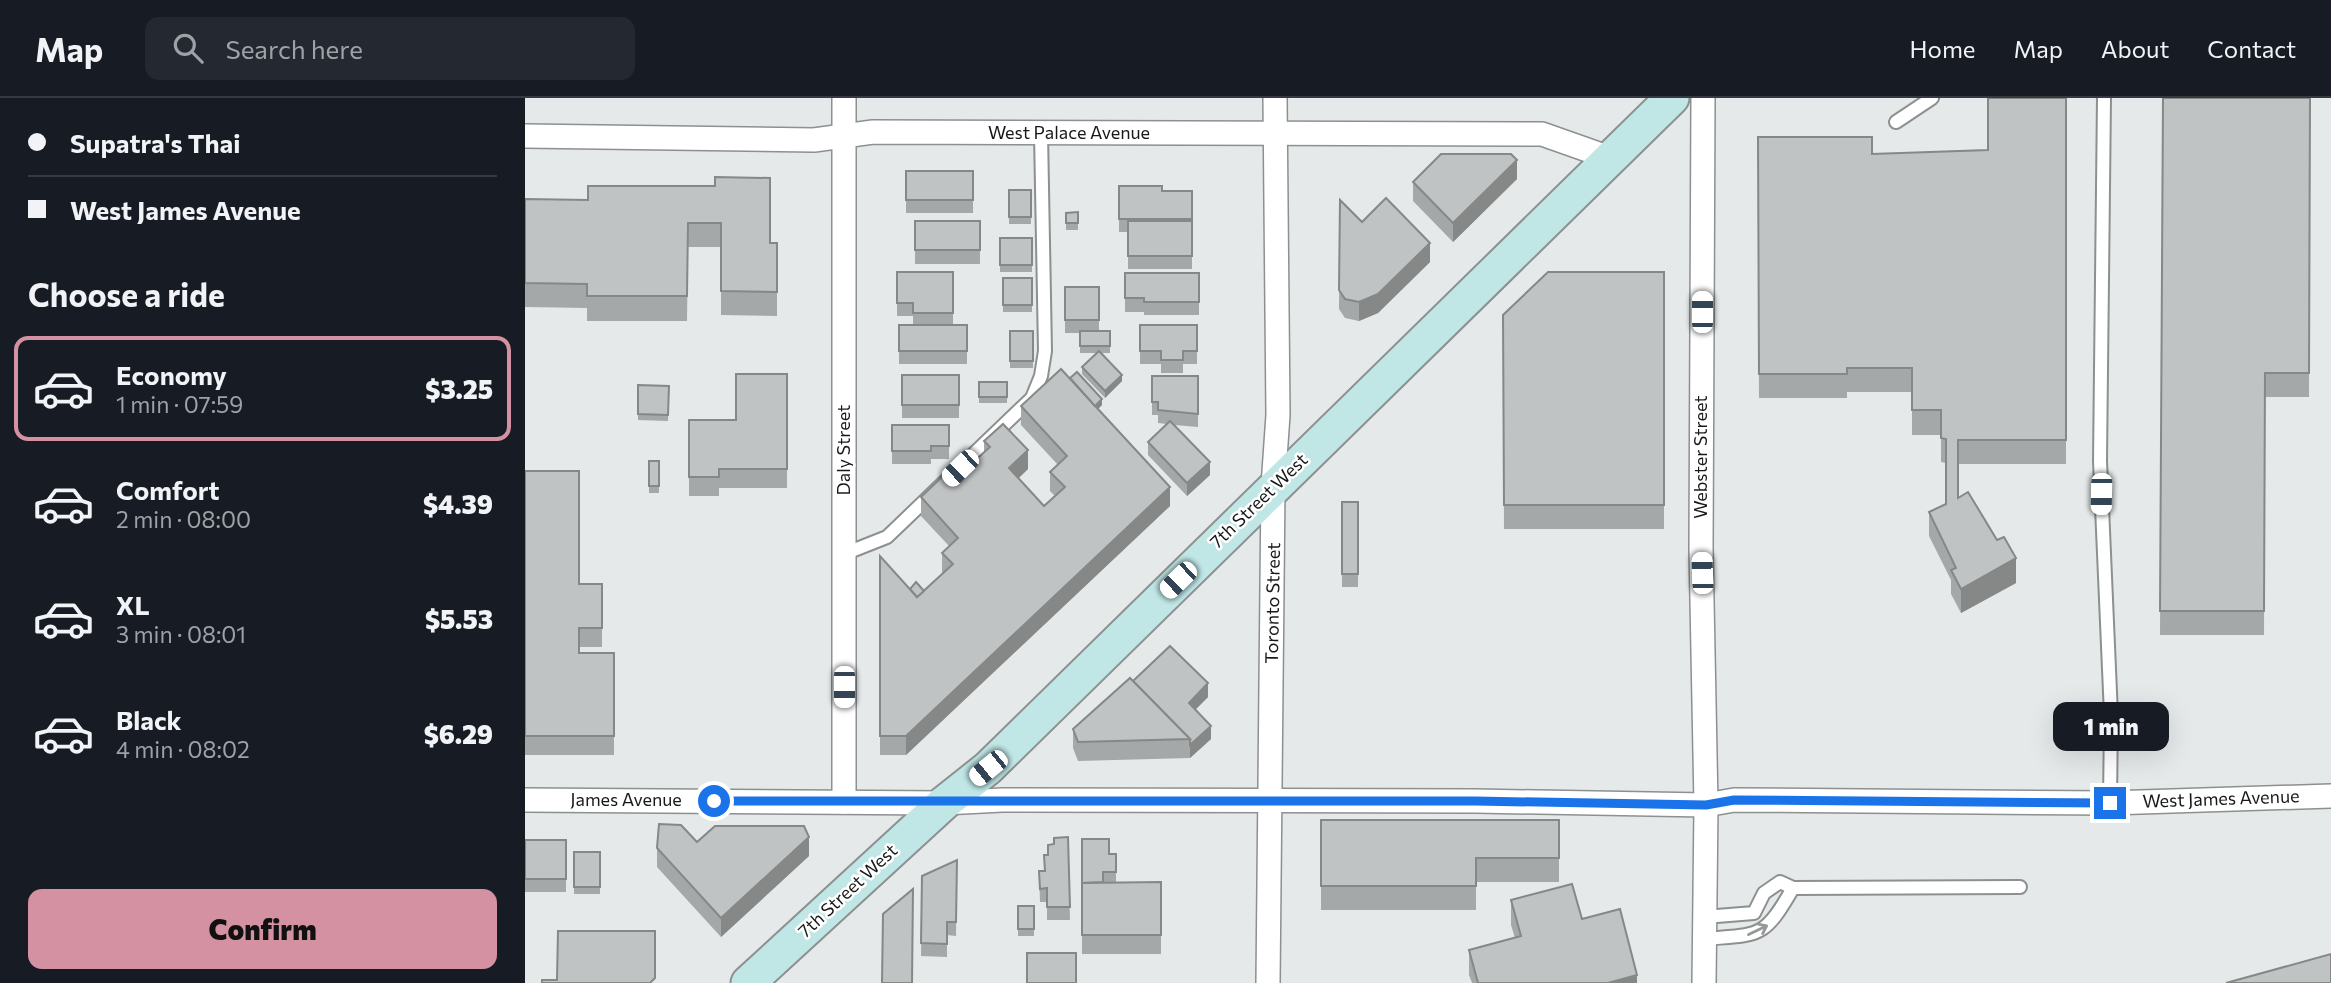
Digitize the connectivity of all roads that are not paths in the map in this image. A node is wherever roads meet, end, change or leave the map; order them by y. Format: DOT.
graph roads {
  1 [pos="844,98"];
  2 [pos="1275,98"];
  3 [pos="1672,98"];
  4 [pos="1703,98"];
  5 [pos="1932,98"];
  6 [pos="2103,98"];
  7 [pos="1896,122"];
  8 [pos="1275,132"];
  9 [pos="1041,134"];
  10 [pos="525,136"];
  11 [pos="844,136"];
  12 [pos="1610,158"];
  13 [pos="1273,486"];
  14 [pos="844,554"];
  15 [pos="2331,796"];
  16 [pos="525,800"];
  17 [pos="1272,801"];
  18 [pos="844,802"];
  19 [pos="944,803"];
  20 [pos="2110,803"];
  21 [pos="1706,805"];
  22 [pos="2020,887"];
  23 [pos="1793,888"];
  24 [pos="1704,928"];
  25 [pos="748,983"];
  26 [pos="1268,983"];
  27 [pos="1704,983"];
  1 -- 11 [label="street, Daly Street"];
  2 -- 8 [label="street, Toronto Street"];
  3 -- 12 [label="main road, 7th Street West"];
  4 -- 21 [label="street, Webster Street"];
  5 -- 7 [label="lane"];
  6 -- 20 [label="lane"];
  8 -- 9 [label="street, West Palace Avenue"];
  8 -- 12 [label="street, West Palace Avenue"];
  8 -- 13 [label="street, Toronto Street"];
  9 -- 11 [label="street, West Palace Avenue"];
  9 -- 14 [label="lane"];
  10 -- 11 [label="street, West Palace Avenue"];
  11 -- 14 [label="street, Daly Street"];
  12 -- 13 [label="main road, 7th Street West"];
  13 -- 17 [label="street, Toronto Street"];
  13 -- 19 [label="main road, 7th Street West"];
  14 -- 18 [label="street, Daly Street"];
  15 -- 20 [label="street, West James Avenue"];
  16 -- 18 [label="street, James Avenue"];
  17 -- 19 [label="street, James Avenue"];
  17 -- 21 [label="street, West James Avenue"];
  17 -- 26 [label="street, Toronto Street"];
  18 -- 19 [label="street, James Avenue"];
  19 -- 25 [label="main road, 7th Street West"];
  20 -- 21 [label="street, West James Avenue"];
  21 -- 24 [label="street, Webster Street"];
  22 -- 23 [label="lane"];
  23 -- 24 [label="lane"];
  24 -- 23 [label="lane, one-way"];
  24 -- 27 [label="street, Webster Street"];
}
